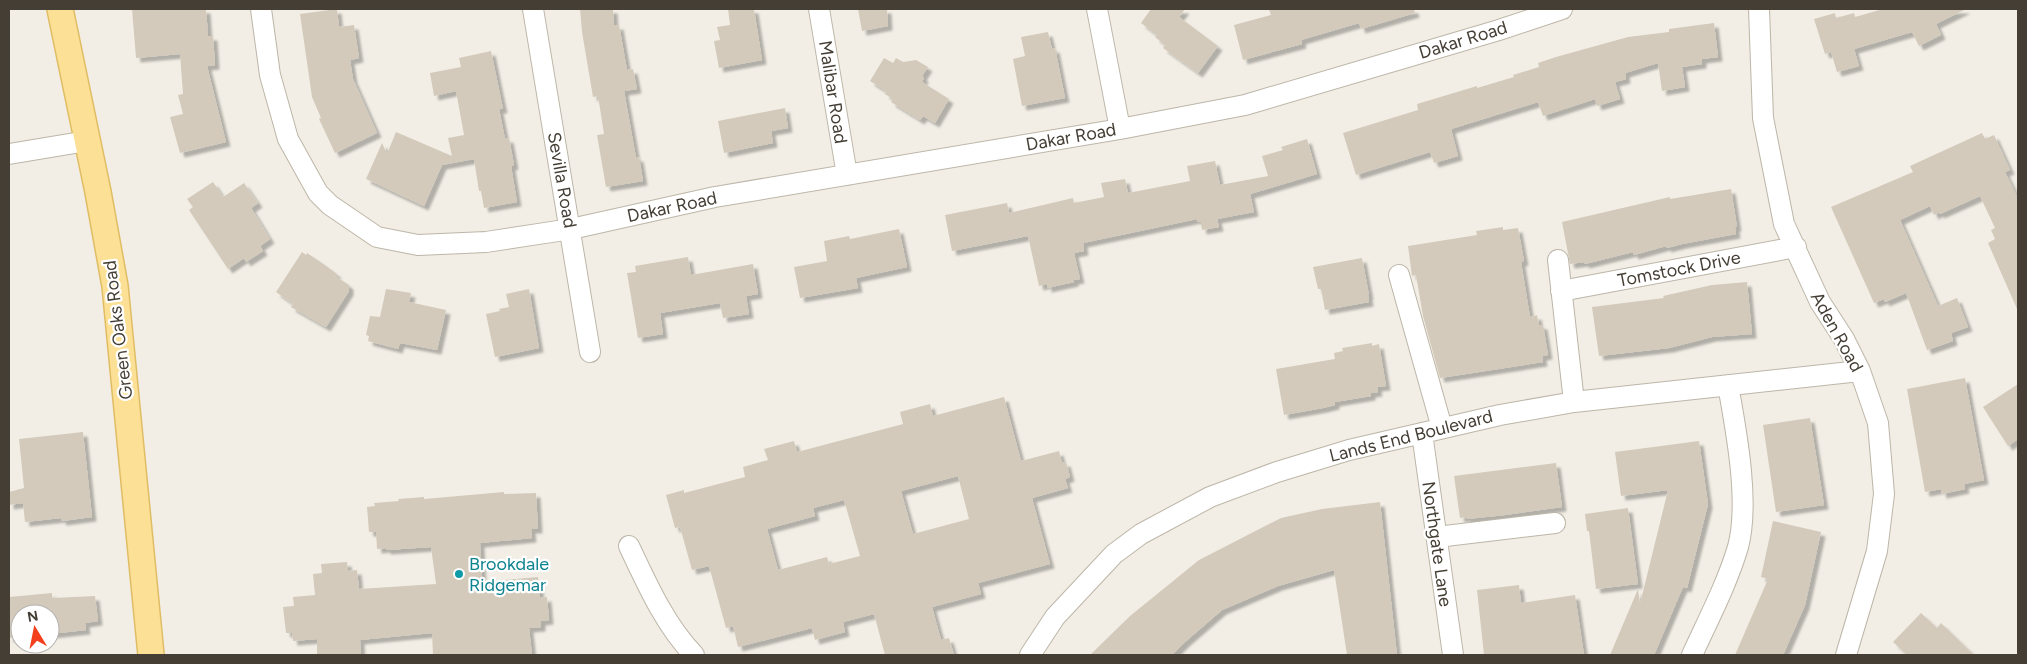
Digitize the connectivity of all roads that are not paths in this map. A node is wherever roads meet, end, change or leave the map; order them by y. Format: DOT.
graph roads {
  1 [pos="60,9"];
  2 [pos="261,9"];
  3 [pos="533,9"];
  4 [pos="819,9"];
  5 [pos="1097,9"];
  6 [pos="1562,9"];
  7 [pos="1759,9"];
  8 [pos="1120,129"];
  9 [pos="87,141"];
  10 [pos="9,154"];
  11 [pos="847,175"];
  12 [pos="570,229"];
  13 [pos="1796,247"];
  14 [pos="1558,260"];
  15 [pos="1399,275"];
  16 [pos="1562,291"];
  17 [pos="590,352"];
  18 [pos="1860,371"];
  19 [pos="1728,384"];
  20 [pos="1574,402"];
  21 [pos="1442,428"];
  22 [pos="1422,433"];
  23 [pos="1555,523"];
  24 [pos="1436,537"];
  25 [pos="629,546"];
  26 [pos="152,655"];
  27 [pos="694,655"];
  28 [pos="1030,655"];
  29 [pos="1453,655"];
  30 [pos="1692,655"];
  31 [pos="1846,655"];
  1 -- 9 [label="main road, Green Oaks Road"];
  2 -- 12 [label="street, Dakar Road"];
  3 -- 12 [label="street, Sevilla Road"];
  4 -- 11 [label="street, Malibar Road"];
  5 -- 8 [label="street"];
  6 -- 8 [label="street, Dakar Road"];
  7 -- 13 [label="street, Aden Road"];
  8 -- 11 [label="street, Dakar Road"];
  9 -- 10 [label="street"];
  9 -- 26 [label="main road, Green Oaks Road"];
  11 -- 12 [label="street, Dakar Road"];
  12 -- 17 [label="street, Sevilla Road"];
  13 -- 16 [label="street, Tomstock Drive"];
  13 -- 18 [label="street, Aden Road"];
  14 -- 16 [label="street"];
  15 -- 21 [label="street"];
  16 -- 20 [label="street"];
  18 -- 19 [label="street, Lands End Boulevard"];
  18 -- 31 [label="street, Aden Road"];
  19 -- 20 [label="street, Lands End Boulevard"];
  19 -- 30 [label="street"];
  20 -- 21 [label="street, Lands End Boulevard"];
  21 -- 22 [label="street, Lands End Boulevard"];
  22 -- 24 [label="street, Northgate Lane"];
  22 -- 28 [label="street, Lands End Boulevard"];
  23 -- 24 [label="street"];
  24 -- 29 [label="street, Northgate Lane"];
  25 -- 27 [label="street"];
}
